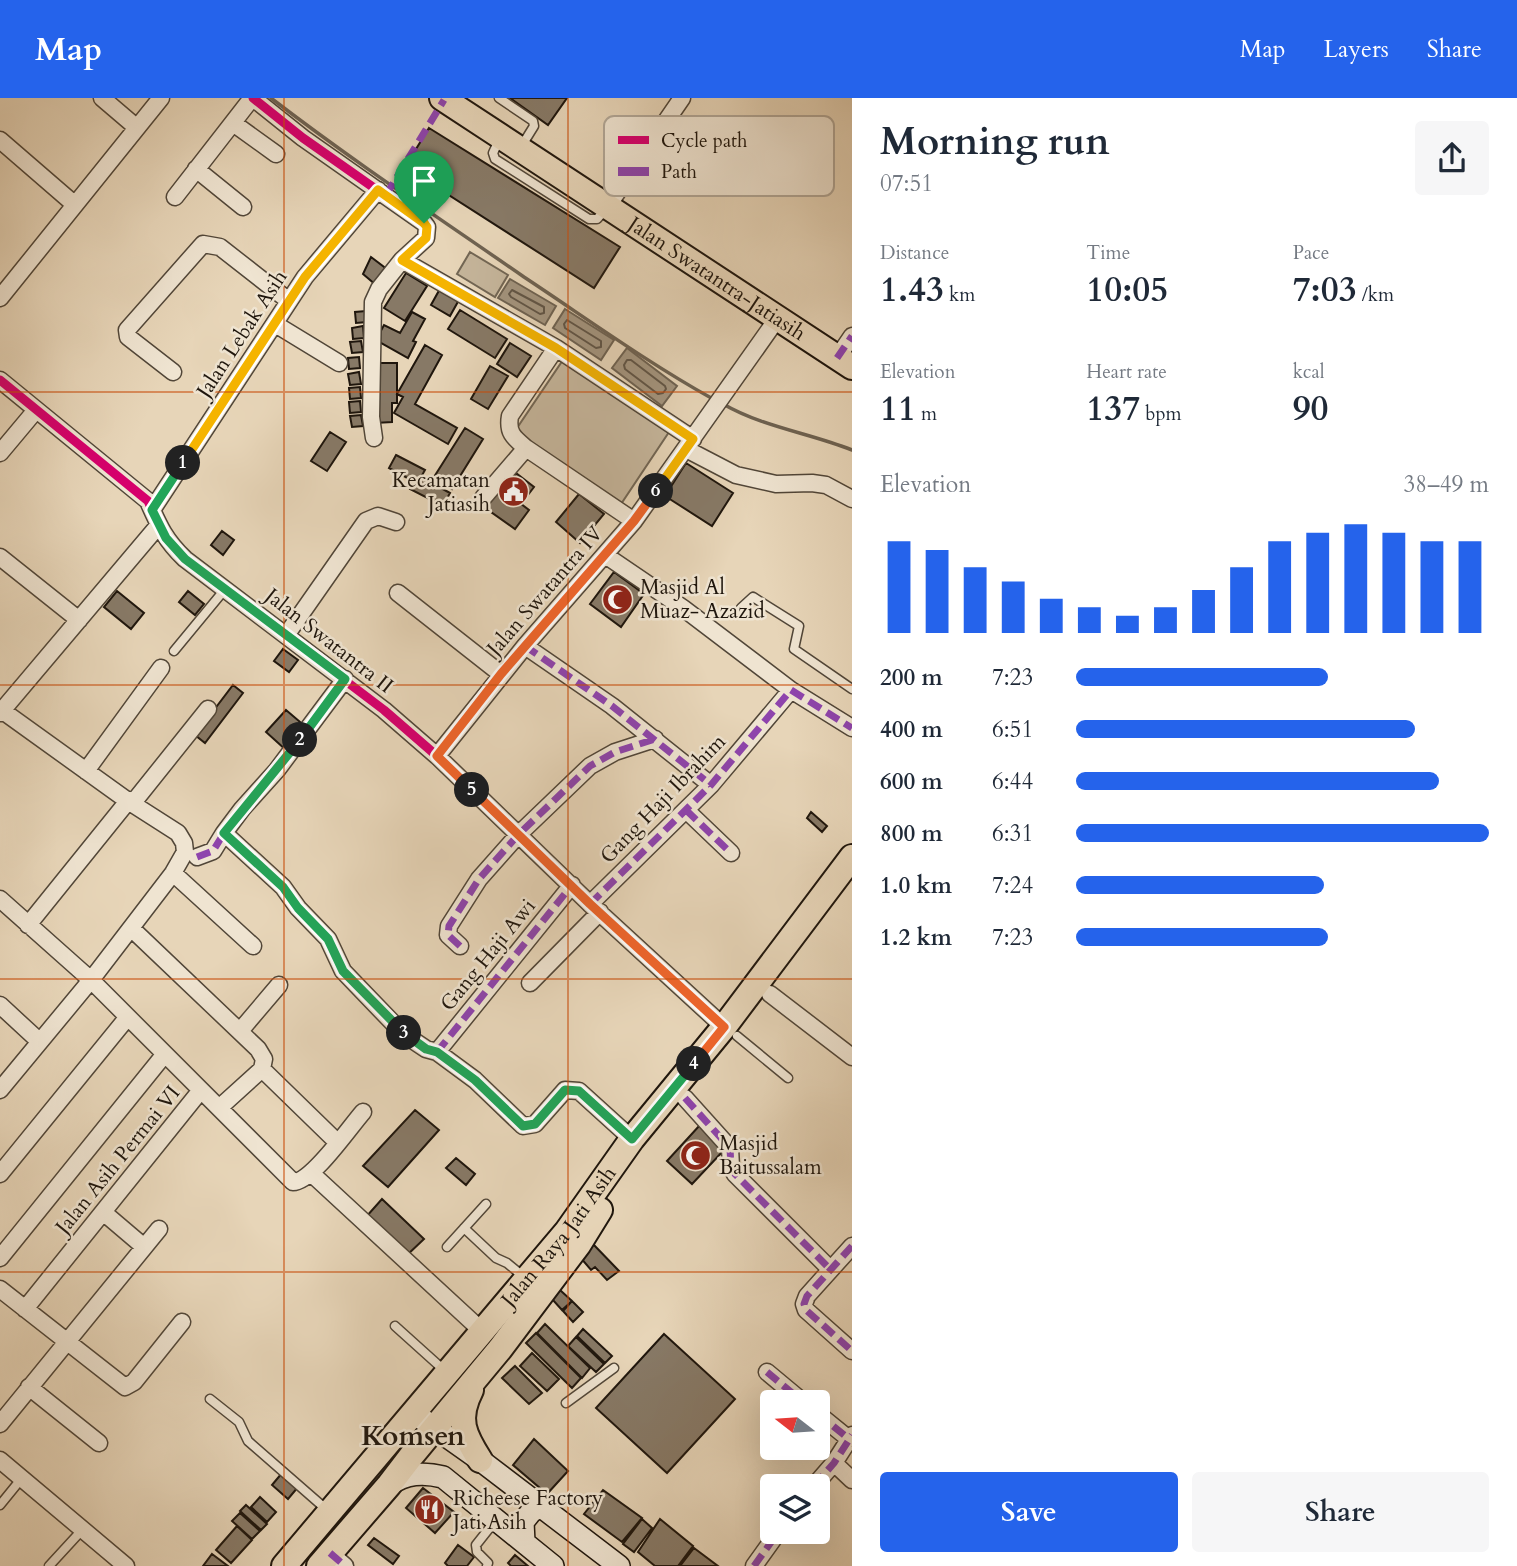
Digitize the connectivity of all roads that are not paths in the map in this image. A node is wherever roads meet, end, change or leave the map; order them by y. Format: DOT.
graph roads {
  1 [pos="102,98"];
  2 [pos="160,98"];
  3 [pos="252,98"];
  4 [pos="501,98"];
  5 [pos="682,98"];
  6 [pos="444,99"];
  7 [pos="670,116"];
  8 [pos="233,123"];
  9 [pos="136,127"];
  10 [pos="510,143"];
  11 [pos="2,146"];
  12 [pos="276,154"];
  13 [pos="196,169"];
  14 [pos="378,190"];
  15 [pos="615,196"];
  16 [pos="175,197"];
  17 [pos="74,204"];
  18 [pos="243,207"];
  19 [pos="607,207"];
  20 [pos="402,260"];
  21 [pos="0,298"];
  22 [pos="289,302"];
  23 [pos="777,319"];
  24 [pos="275,324"];
  25 [pos="852,337"];
  26 [pos="556,348"];
  27 [pos="845,362"];
  28 [pos="339,363"];
  29 [pos="173,372"];
  30 [pos="0,380"];
  31 [pos="36,410"];
  32 [pos="374,438"];
  33 [pos="690,444"];
  34 [pos="526,448"];
  35 [pos="0,453"];
  36 [pos="483,498"];
  37 [pos="852,499"];
  38 [pos="152,510"];
  39 [pos="634,521"];
  40 [pos="396,522"];
  41 [pos="158,526"];
  42 [pos="606,555"];
  43 [pos="0,557"];
  44 [pos="226,588"];
  45 [pos="398,593"];
  46 [pos="741,608"];
  47 [pos="79,620"];
  48 [pos="286,634"];
  49 [pos="525,646"];
  50 [pos="174,651"];
  51 [pos="161,668"];
  52 [pos="501,674"];
  53 [pos="345,679"];
  54 [pos="852,688"];
  55 [pos="791,690"];
  56 [pos="208,709"];
  57 [pos="1,711"];
  58 [pos="852,728"];
  59 [pos="655,738"];
  60 [pos="437,756"];
  61 [pos="86,771"];
  62 [pos="711,785"];
  63 [pos="128,801"];
  64 [pos="686,810"];
  65 [pos="224,833"];
  66 [pos="519,835"];
  67 [pos="731,853"];
  68 [pos="197,857"];
  69 [pos="852,857"];
  70 [pos="173,873"];
  71 [pos="852,883"];
  72 [pos="572,885"];
  73 [pos="0,899"];
  74 [pos="595,908"];
  75 [pos="28,925"];
  76 [pos="131,928"];
  77 [pos="253,946"];
  78 [pos="460,946"];
  79 [pos="91,980"];
  80 [pos="530,984"];
  81 [pos="279,985"];
  82 [pos="770,994"];
  83 [pos="0,1005"];
  84 [pos="127,1018"];
  85 [pos="240,1031"];
  86 [pos="730,1032"];
  87 [pos="40,1041"];
  88 [pos="437,1052"];
  89 [pos="164,1055"];
  90 [pos="852,1057"];
  91 [pos="262,1069"];
  92 [pos="788,1078"];
  93 [pos="0,1090"];
  94 [pos="201,1090"];
  95 [pos="685,1098"];
  96 [pos="219,1108"];
  97 [pos="363,1112"];
  98 [pos="632,1139"];
  99 [pos="337,1142"];
  100 [pos="312,1173"];
  101 [pos="0,1174"];
  102 [pos="486,1203"];
  103 [pos="103,1212"];
  104 [pos="464,1228"];
  105 [pos="159,1229"];
  106 [pos="143,1246"];
  107 [pos="852,1246"];
  108 [pos="447,1247"];
  109 [pos="0,1258"];
  110 [pos="830,1269"];
  111 [pos="525,1278"];
  112 [pos="1,1292"];
  113 [pos="25,1309"];
  114 [pos="182,1322"];
  115 [pos="395,1326"];
  116 [pos="482,1331"];
  117 [pos="66,1341"];
  118 [pos="852,1350"];
  119 [pos="614,1368"];
  120 [pos="481,1371"];
  121 [pos="447,1372"];
  122 [pos="767,1372"];
  123 [pos="29,1387"];
  124 [pos="789,1390"];
  125 [pos="210,1399"];
  126 [pos="566,1403"];
  127 [pos="413,1412"];
  128 [pos="830,1423"];
  129 [pos="0,1424"];
  130 [pos="435,1428"];
  131 [pos="851,1439"];
  132 [pos="99,1443"];
  133 [pos="386,1444"];
  134 [pos="409,1459"];
  135 [pos="0,1460"];
  136 [pos="480,1460"];
  137 [pos="834,1462"];
  138 [pos="824,1474"];
  139 [pos="22,1478"];
  140 [pos="852,1480"];
  141 [pos="390,1485"];
  142 [pos="0,1505"];
  143 [pos="540,1506"];
  144 [pos="329,1512"];
  145 [pos="497,1519"];
  146 [pos="83,1529"];
  147 [pos="524,1542"];
  148 [pos="770,1544"];
  149 [pos="331,1562"];
  150 [pos="49,1566"];
  151 [pos="126,1566"];
  152 [pos="284,1566"];
  153 [pos="487,1566"];
  154 [pos="553,1566"];
  155 [pos="619,1566"];
  156 [pos="754,1566"];
  1 -- 9 [label="street"];
  2 -- 9 [label="street"];
  3 -- 8 [label="street"];
  3 -- 14 [label="street"];
  4 -- 10 [label="lane"];
  5 -- 7 [label="street"];
  6 -- 10 [label="main road, Jalan Swatantra-Jatiasih"];
  8 -- 12 [label="street"];
  8 -- 13 [label="street"];
  9 -- 17 [label="street"];
  10 -- 19 [label="main road, Jalan Swatantra-Jatiasih"];
  11 -- 17 [label="street"];
  13 -- 16 [label="street"];
  13 -- 18 [label="street"];
  14 -- 20 [label="street"];
  14 -- 22 [label="street, Jalan Lebak Asih"];
  15 -- 19 [label="street"];
  17 -- 21 [label="street"];
  19 -- 23 [label="main road, Jalan Swatantra-Jatiasih"];
  20 -- 26 [label="street"];
  20 -- 32 [label="street"];
  22 -- 24 [label="street, Jalan Lebak Asih"];
  22 -- 29 [label="street"];
  23 -- 27 [label="main road, Jalan Swatantra-Jatiasih"];
  23 -- 33 [label="street, Jalan Swatantra IV"];
  24 -- 28 [label="street"];
  24 -- 38 [label="street, Jalan Lebak Asih"];
  25 -- 27 [label="street"];
  26 -- 33 [label="street"];
  26 -- 34 [label="street, Jalan Swatantra IV"];
  30 -- 31 [label="street, Jalan Swatantra II"];
  31 -- 35 [label="street"];
  31 -- 38 [label="street, Jalan Swatantra II"];
  33 -- 37 [label="street"];
  33 -- 39 [label="street, Jalan Swatantra IV"];
  34 -- 36 [label="street"];
  34 -- 39 [label="street, Jalan Swatantra IV"];
  38 -- 41 [label="street, Jalan Swatantra II"];
  39 -- 42 [label="street, Jalan Swatantra IV"];
  40 -- 48 [label="street"];
  41 -- 44 [label="street, Jalan Swatantra II"];
  41 -- 47 [label="street"];
  42 -- 49 [label="street, Jalan Swatantra IV"];
  42 -- 55 [label="street"];
  43 -- 47 [label="street"];
  44 -- 48 [label="street, Jalan Swatantra II"];
  44 -- 50 [label="lane"];
  45 -- 52 [label="street"];
  46 -- 54 [label="lane"];
  47 -- 57 [label="street"];
  48 -- 53 [label="street, Jalan Swatantra II"];
  49 -- 52 [label="street, Jalan Swatantra IV"];
  49 -- 59 [label="street"];
  51 -- 61 [label="street"];
  52 -- 60 [label="street, Jalan Swatantra IV"];
  53 -- 60 [label="street, Jalan Swatantra II"];
  53 -- 65 [label="street"];
  55 -- 58 [label="street"];
  55 -- 62 [label="street, Gang Haji Ibrahim"];
  56 -- 63 [label="street"];
  57 -- 61 [label="street"];
  59 -- 62 [label="street"];
  59 -- 66 [label="street"];
  60 -- 66 [label="street, Jalan Swatantra II"];
  61 -- 63 [label="street"];
  62 -- 64 [label="street, Gang Haji Ibrahim"];
  63 -- 70 [label="street"];
  63 -- 75 [label="street"];
  64 -- 67 [label="street"];
  64 -- 74 [label="street, Gang Haji Ibrahim"];
  65 -- 68 [label="street"];
  65 -- 88 [label="street"];
  66 -- 72 [label="street, Jalan Swatantra II"];
  66 -- 78 [label="street"];
  69 -- 86 [label="main road, Jalan Raya Jati Asih"];
  70 -- 76 [label="street"];
  70 -- 77 [label="street"];
  71 -- 82 [label="main road, Jalan Raya Jati Asih"];
  72 -- 74 [label="street, Jalan Swatantra II"];
  72 -- 88 [label="street, Gang Haji Awi"];
  73 -- 75 [label="street"];
  74 -- 80 [label="street, Gang Haji Ibrahim"];
  74 -- 86 [label="street, Jalan Swatantra II"];
  75 -- 79 [label="street"];
  76 -- 79 [label="street"];
  76 -- 85 [label="street"];
  79 -- 84 [label="street"];
  79 -- 87 [label="street"];
  81 -- 85 [label="street"];
  82 -- 86 [label="main road, Jalan Raya Jati Asih"];
  82 -- 90 [label="street"];
  83 -- 87 [label="street"];
  84 -- 89 [label="street"];
  84 -- 101 [label="street"];
  85 -- 91 [label="street"];
  86 -- 92 [label="lane"];
  86 -- 95 [label="main road, Jalan Raya Jati Asih"];
  86 -- 98 [label="main road, Jalan Raya Jati Asih"];
  87 -- 93 [label="street"];
  88 -- 98 [label="street"];
  89 -- 94 [label="street"];
  89 -- 109 [label="street"];
  91 -- 96 [label="street"];
  91 -- 99 [label="street"];
  94 -- 96 [label="street, Jalan Asih Permai VI"];
  94 -- 103 [label="street, Jalan Asih Permai VI"];
  95 -- 110 [label="street"];
  95 -- 120 [label="main road, Jalan Raya Jati Asih"];
  96 -- 100 [label="street, Jalan Asih Permai VI"];
  97 -- 99 [label="street"];
  98 -- 111 [label="main road, Jalan Raya Jati Asih"];
  99 -- 100 [label="street"];
  100 -- 116 [label="street"];
  102 -- 104 [label="lane"];
  103 -- 106 [label="street"];
  103 -- 113 [label="street, Jalan Asih Permai VI"];
  104 -- 108 [label="lane"];
  104 -- 111 [label="lane"];
  105 -- 106 [label="street"];
  106 -- 117 [label="street"];
  107 -- 110 [label="street"];
  110 -- 118 [label="street"];
  111 -- 116 [label="main road, Jalan Raya Jati Asih"];
  112 -- 113 [label="street"];
  113 -- 117 [label="street"];
  114 -- 117 [label="street"];
  115 -- 121 [label="lane"];
  116 -- 121 [label="main road, Jalan Raya Jati Asih"];
  117 -- 123 [label="street"];
  119 -- 126 [label="lane"];
  120 -- 130 [label="main road, Jalan Raya Jati Asih"];
  120 -- 136 [label="main road"];
  121 -- 127 [label="main road, Jalan Raya Jati Asih"];
  122 -- 124 [label="street"];
  123 -- 129 [label="street"];
  123 -- 132 [label="street"];
  125 -- 144 [label="lane"];
  127 -- 130 [label="main road"];
  127 -- 133 [label="main road, Jalan Raya Jati Asih"];
  128 -- 131 [label="street"];
  130 -- 134 [label="main road, Jalan Raya Jati Asih"];
  130 -- 136 [label="main road"];
  131 -- 137 [label="street"];
  133 -- 134 [label="main road"];
  133 -- 144 [label="main road, Jalan Raya Jati Asih"];
  134 -- 141 [label="main road, Jalan Raya Jati Asih"];
  135 -- 139 [label="street"];
  136 -- 143 [label="main road"];
  137 -- 138 [label="street"];
  137 -- 140 [label="street"];
  139 -- 142 [label="lane"];
  139 -- 146 [label="street"];
  141 -- 145 [label="main road"];
  141 -- 149 [label="main road, Jalan Raya Jati Asih"];
  143 -- 147 [label="main road"];
  143 -- 155 [label="main road"];
  144 -- 152 [label="main road, Jalan Raya Jati Asih"];
  145 -- 147 [label="main road"];
  145 -- 153 [label="lane"];
  146 -- 150 [label="lane"];
  146 -- 151 [label="street"];
  147 -- 154 [label="main road"];
  148 -- 156 [label="street"];
}
